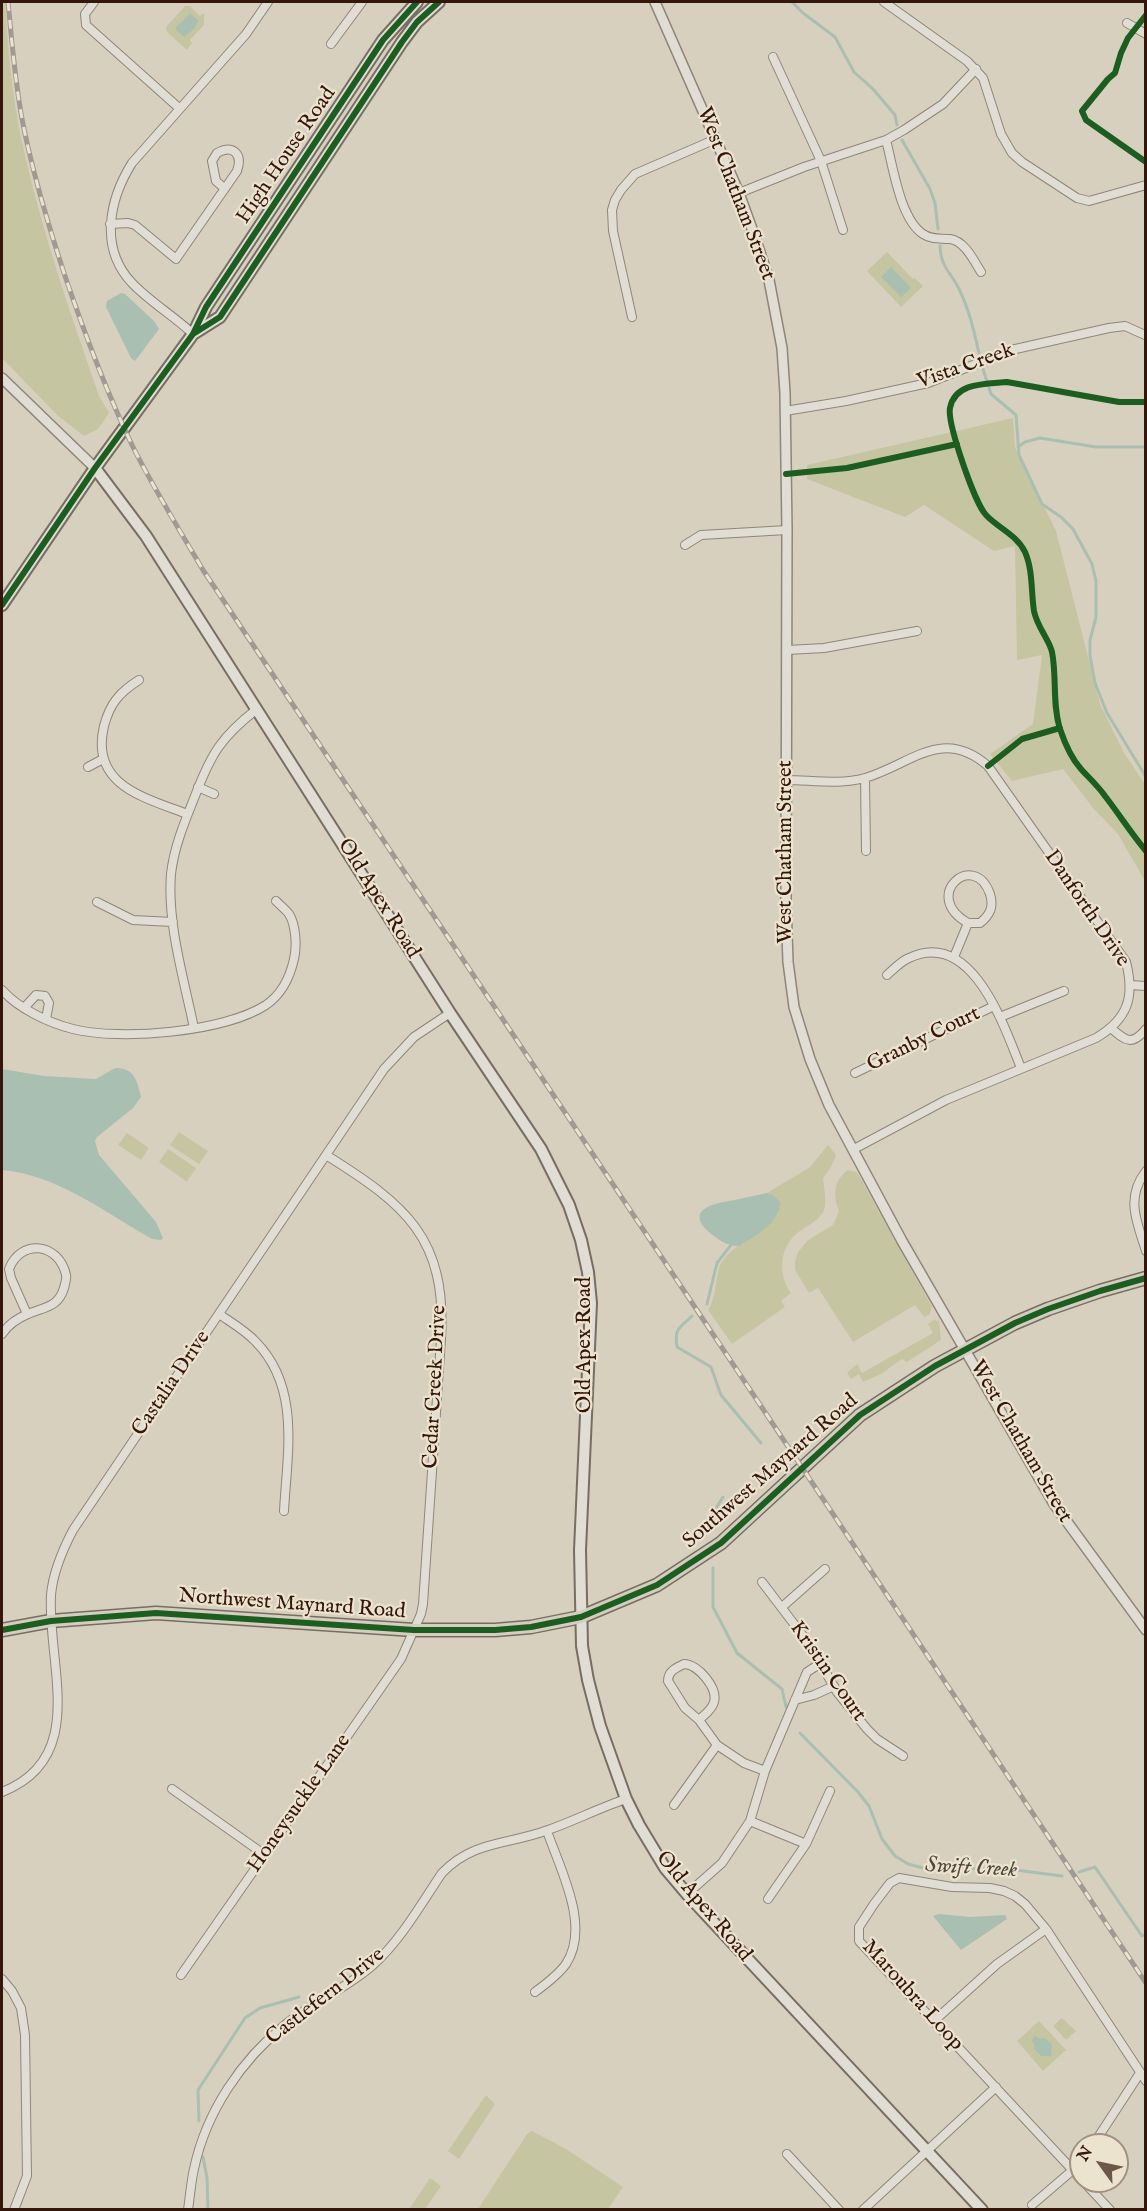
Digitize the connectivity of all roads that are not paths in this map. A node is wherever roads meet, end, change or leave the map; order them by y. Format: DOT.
graph roads {
  1 [pos="94,2"];
  2 [pos="268,2"];
  3 [pos="362,2"];
  4 [pos="417,2"];
  5 [pos="439,2"];
  6 [pos="655,2"];
  7 [pos="884,2"];
  8 [pos="1127,23"];
  9 [pos="1146,34"];
  10 [pos="331,44"];
  11 [pos="773,57"];
  12 [pos="976,69"];
  13 [pos="179,108"];
  14 [pos="716,139"];
  15 [pos="886,140"];
  16 [pos="821,161"];
  17 [pos="1146,185"];
  18 [pos="224,188"];
  19 [pos="739,194"];
  20 [pos="110,224"];
  21 [pos="843,230"];
  22 [pos="981,272"];
  23 [pos="632,317"];
  24 [pos="193,334"];
  25 [pos="1144,335"];
  26 [pos="2,378"];
  27 [pos="785,411"];
  28 [pos="96,468"];
  29 [pos="787,530"];
  30 [pos="685,545"];
  31 [pos="2,605"];
  32 [pos="917,631"];
  33 [pos="787,650"];
  34 [pos="139,680"];
  35 [pos="257,709"];
  36 [pos="103,759"];
  37 [pos="88,767"];
  38 [pos="865,778"];
  39 [pos="786,780"];
  40 [pos="198,787"];
  41 [pos="214,794"];
  42 [pos="188,814"];
  43 [pos="866,851"];
  44 [pos="276,901"];
  45 [pos="97,902"];
  46 [pos="173,922"];
  47 [pos="968,923"];
  48 [pos="954,957"];
  49 [pos="887,975"];
  50 [pos="1130,985"];
  51 [pos="1146,986"];
  52 [pos="2,990"];
  53 [pos="1064,991"];
  54 [pos="994,1006"];
  55 [pos="24,1008"];
  56 [pos="450,1012"];
  57 [pos="1000,1017"];
  58 [pos="46,1019"];
  59 [pos="194,1028"];
  60 [pos="1112,1029"];
  61 [pos="1146,1029"];
  62 [pos="1021,1068"];
  63 [pos="855,1073"];
  64 [pos="854,1149"];
  65 [pos="326,1155"];
  66 [pos="1146,1171"];
  67 [pos="1146,1251"];
  68 [pos="1146,1278"];
  69 [pos="27,1314"];
  70 [pos="219,1314"];
  71 [pos="2,1334"];
  72 [pos="966,1350"];
  73 [pos="284,1511"];
  74 [pos="825,1569"];
  75 [pos="762,1582"];
  76 [pos="782,1607"];
  77 [pos="581,1617"];
  78 [pos="51,1621"];
  79 [pos="2,1630"];
  80 [pos="414,1630"];
  81 [pos="1146,1630"];
  82 [pos="821,1663"];
  83 [pos="834,1686"];
  84 [pos="795,1700"];
  85 [pos="699,1720"];
  86 [pos="717,1745"];
  87 [pos="903,1756"];
  88 [pos="765,1771"];
  89 [pos="172,1789"];
  90 [pos="830,1791"];
  91 [pos="2,1792"];
  92 [pos="626,1799"];
  93 [pos="674,1805"];
  94 [pos="750,1821"];
  95 [pos="547,1831"];
  96 [pos="806,1844"];
  97 [pos="265,1855"];
  98 [pos="687,1894"];
  99 [pos="768,1899"];
  100 [pos="1046,1929"];
  101 [pos="181,1975"];
  102 [pos="2,1979"];
  103 [pos="536,1992"];
  104 [pos="934,2021"];
  105 [pos="1140,2073"];
  106 [pos="1146,2081"];
  107 [pos="996,2087"];
  108 [pos="1101,2133"];
  109 [pos="927,2151"];
  110 [pos="787,2154"];
  111 [pos="1069,2166"];
  112 [pos="1069,2172"];
  113 [pos="1094,2193"];
  114 [pos="1032,2205"];
  115 [pos="14,2210"];
  116 [pos="188,2210"];
  117 [pos="839,2210"];
  118 [pos="864,2210"];
  119 [pos="982,2210"];
  120 [pos="1110,2210"];
  1 -- 13 [label="street"];
  2 -- 13 [label="street"];
  3 -- 10 [label="street"];
  4 -- 24 [label="main road, High House Road"];
  5 -- 24 [label="main road, High House Road"];
  6 -- 14 [label="street, West Chatham Street"];
  7 -- 12 [label="street"];
  8 -- 9 [label="street"];
  11 -- 16 [label="street"];
  12 -- 15 [label="street"];
  12 -- 17 [label="street"];
  13 -- 20 [label="street"];
  14 -- 19 [label="street, West Chatham Street"];
  14 -- 23 [label="street"];
  15 -- 16 [label="street"];
  15 -- 22 [label="street"];
  16 -- 19 [label="street"];
  16 -- 21 [label="street"];
  18 -- 18 [label="street"];
  18 -- 20 [label="street"];
  19 -- 27 [label="street, West Chatham Street"];
  20 -- 24 [label="street"];
  24 -- 28 [label="main road, High House Road"];
  25 -- 27 [label="street, Vista Creek"];
  26 -- 28 [label="street, Old Apex Road"];
  27 -- 29 [label="street, West Chatham Street"];
  28 -- 31 [label="main road, High House Road"];
  28 -- 35 [label="main road, Old Apex Road"];
  29 -- 30 [label="street"];
  29 -- 33 [label="street, West Chatham Street"];
  32 -- 33 [label="street"];
  33 -- 39 [label="street, West Chatham Street"];
  34 -- 36 [label="street"];
  35 -- 40 [label="street"];
  35 -- 56 [label="main road, Old Apex Road"];
  36 -- 37 [label="street"];
  36 -- 42 [label="street"];
  38 -- 39 [label="street, Danforth Drive"];
  38 -- 43 [label="street"];
  38 -- 50 [label="street, Danforth Drive"];
  39 -- 64 [label="street, West Chatham Street"];
  40 -- 41 [label="street"];
  40 -- 42 [label="street"];
  42 -- 46 [label="street"];
  44 -- 59 [label="street"];
  45 -- 46 [label="street"];
  46 -- 59 [label="street"];
  47 -- 47 [label="street"];
  47 -- 48 [label="street"];
  48 -- 49 [label="street"];
  48 -- 54 [label="street"];
  50 -- 51 [label="street"];
  50 -- 60 [label="street, Danforth Drive"];
  52 -- 55 [label="street"];
  53 -- 57 [label="street"];
  54 -- 57 [label="street"];
  54 -- 63 [label="street, Granby Court"];
  55 -- 58 [label="street"];
  55 -- 58 [label="street"];
  56 -- 65 [label="street, Castalia Drive"];
  56 -- 77 [label="main road, Old Apex Road"];
  57 -- 62 [label="street"];
  58 -- 59 [label="street"];
  60 -- 61 [label="street"];
  60 -- 62 [label="street"];
  62 -- 64 [label="street"];
  64 -- 72 [label="street, West Chatham Street"];
  65 -- 70 [label="street, Castalia Drive"];
  65 -- 80 [label="street, Cedar Creek Drive"];
  66 -- 67 [label="street"];
  68 -- 72 [label="main road, Southwest Maynard Road"];
  69 -- 69 [label="street"];
  69 -- 71 [label="street"];
  70 -- 73 [label="street"];
  70 -- 78 [label="street, Castalia Drive"];
  72 -- 77 [label="main road, Southwest Maynard Road"];
  72 -- 81 [label="street, West Chatham Street"];
  74 -- 76 [label="street"];
  75 -- 76 [label="street, Kristin Court"];
  76 -- 82 [label="street, Kristin Court"];
  77 -- 80 [label="main road, Northwest Maynard Road"];
  77 -- 92 [label="main road, Old Apex Road"];
  78 -- 79 [label="main road, Northwest Maynard Road"];
  78 -- 80 [label="main road, Northwest Maynard Road"];
  78 -- 91 [label="street, Castalia Drive"];
  80 -- 97 [label="street, Honeysuckle Lane"];
  82 -- 83 [label="street, Kristin Court"];
  82 -- 84 [label="street"];
  83 -- 84 [label="street"];
  83 -- 87 [label="street, Kristin Court"];
  84 -- 88 [label="street"];
  85 -- 85 [label="street"];
  85 -- 86 [label="street"];
  86 -- 88 [label="street"];
  86 -- 93 [label="street"];
  88 -- 94 [label="street"];
  89 -- 97 [label="street"];
  90 -- 96 [label="street"];
  92 -- 95 [label="street, Castlefern Drive"];
  92 -- 98 [label="main road, Old Apex Road"];
  94 -- 96 [label="street"];
  94 -- 98 [label="street"];
  95 -- 103 [label="street"];
  95 -- 116 [label="street, Castlefern Drive"];
  96 -- 99 [label="street"];
  97 -- 101 [label="street, Honeysuckle Lane"];
  98 -- 109 [label="main road, Old Apex Road"];
  100 -- 104 [label="street"];
  100 -- 104 [label="street, Maroubra Loop"];
  100 -- 105 [label="street, Maroubra Loop"];
  102 -- 115 [label="street"];
  104 -- 107 [label="street, Maroubra Loop"];
  105 -- 106 [label="street, Maroubra Loop"];
  105 -- 108 [label="street"];
  107 -- 109 [label="street"];
  107 -- 111 [label="street, Maroubra Loop"];
  109 -- 118 [label="street"];
  109 -- 119 [label="main road, Old Apex Road"];
  110 -- 117 [label="street"];
  112 -- 114 [label="street"];
  113 -- 120 [label="street, Maroubra Loop"];
}
